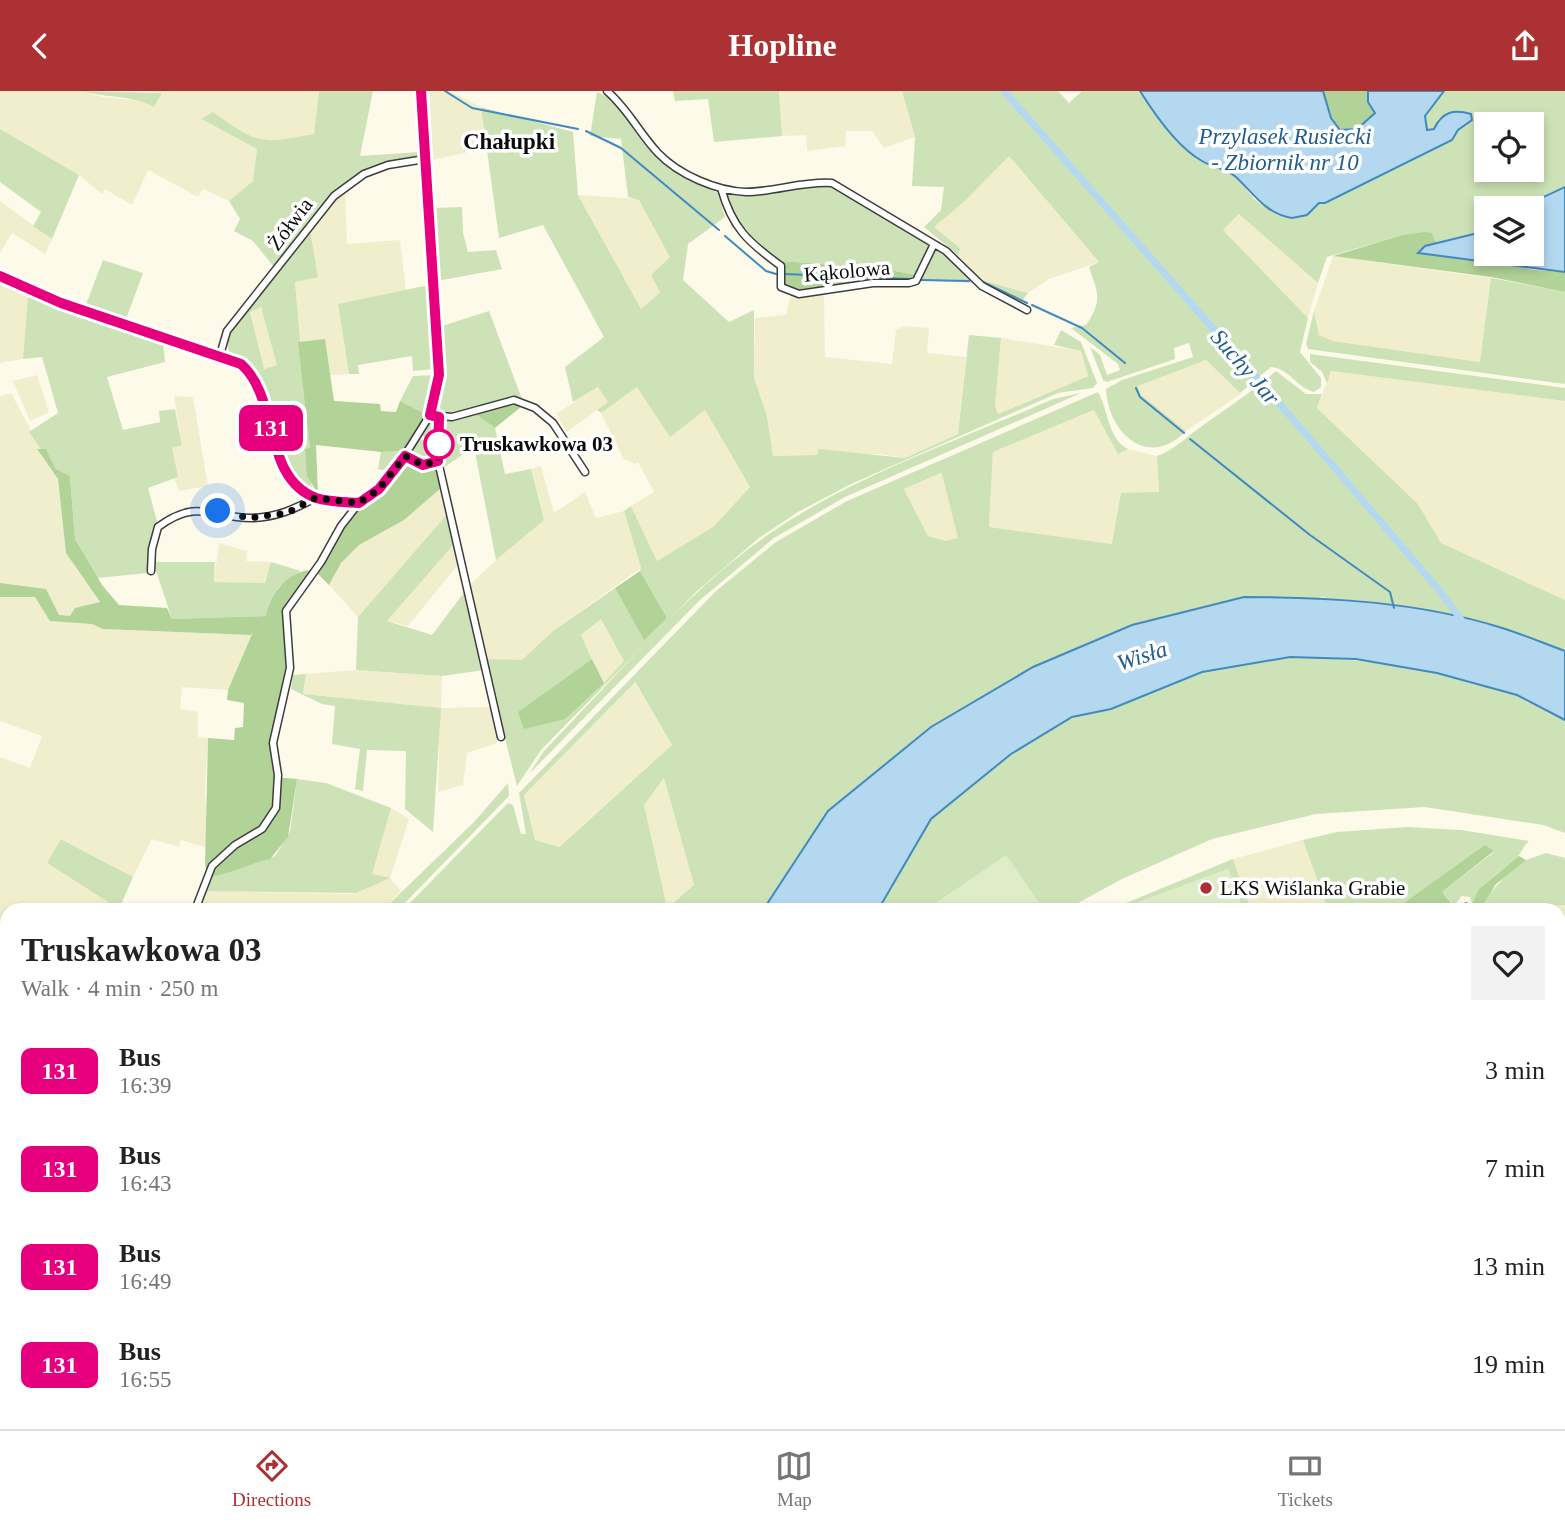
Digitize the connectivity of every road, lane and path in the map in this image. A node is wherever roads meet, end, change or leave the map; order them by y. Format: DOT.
graph roads {
  1 [pos="421,91"];
  2 [pos="607,91"];
  3 [pos="620,91"];
  4 [pos="617,99"];
  5 [pos="425,159"];
  6 [pos="721,188"];
  7 [pos="933,244"];
  8 [pos="0,276"];
  9 [pos="1027,310"];
  10 [pos="220,355"];
  11 [pos="430,415"];
  12 [pos="439,417"];
  13 [pos="405,456"];
  14 [pos="438,461"];
  15 [pos="585,472"];
  16 [pos="315,498"];
  17 [pos="359,503"];
  18 [pos="151,571"];
  19 [pos="501,737"];
  20 [pos="198,903"];
  1 -- 5 [label="street"];
  2 -- 4 [label="street"];
  3 -- 4 [label="street"];
  4 -- 6 [label="street"];
  5 -- 10 [label="street, Żółwia"];
  5 -- 11 [label="street"];
  6 -- 7 [label="street"];
  6 -- 7 [label="street, Kąkolowa"];
  7 -- 9 [label="street"];
  8 -- 10 [label="street"];
  10 -- 16 [label="street"];
  11 -- 12 [label="street"];
  11 -- 13 [label="street"];
  12 -- 14 [label="street"];
  12 -- 15 [label="street"];
  13 -- 14 [label="street"];
  13 -- 17 [label="street"];
  14 -- 19 [label="street"];
  16 -- 17 [label="street"];
  16 -- 18 [label="street"];
  17 -- 20 [label="street"];
}
